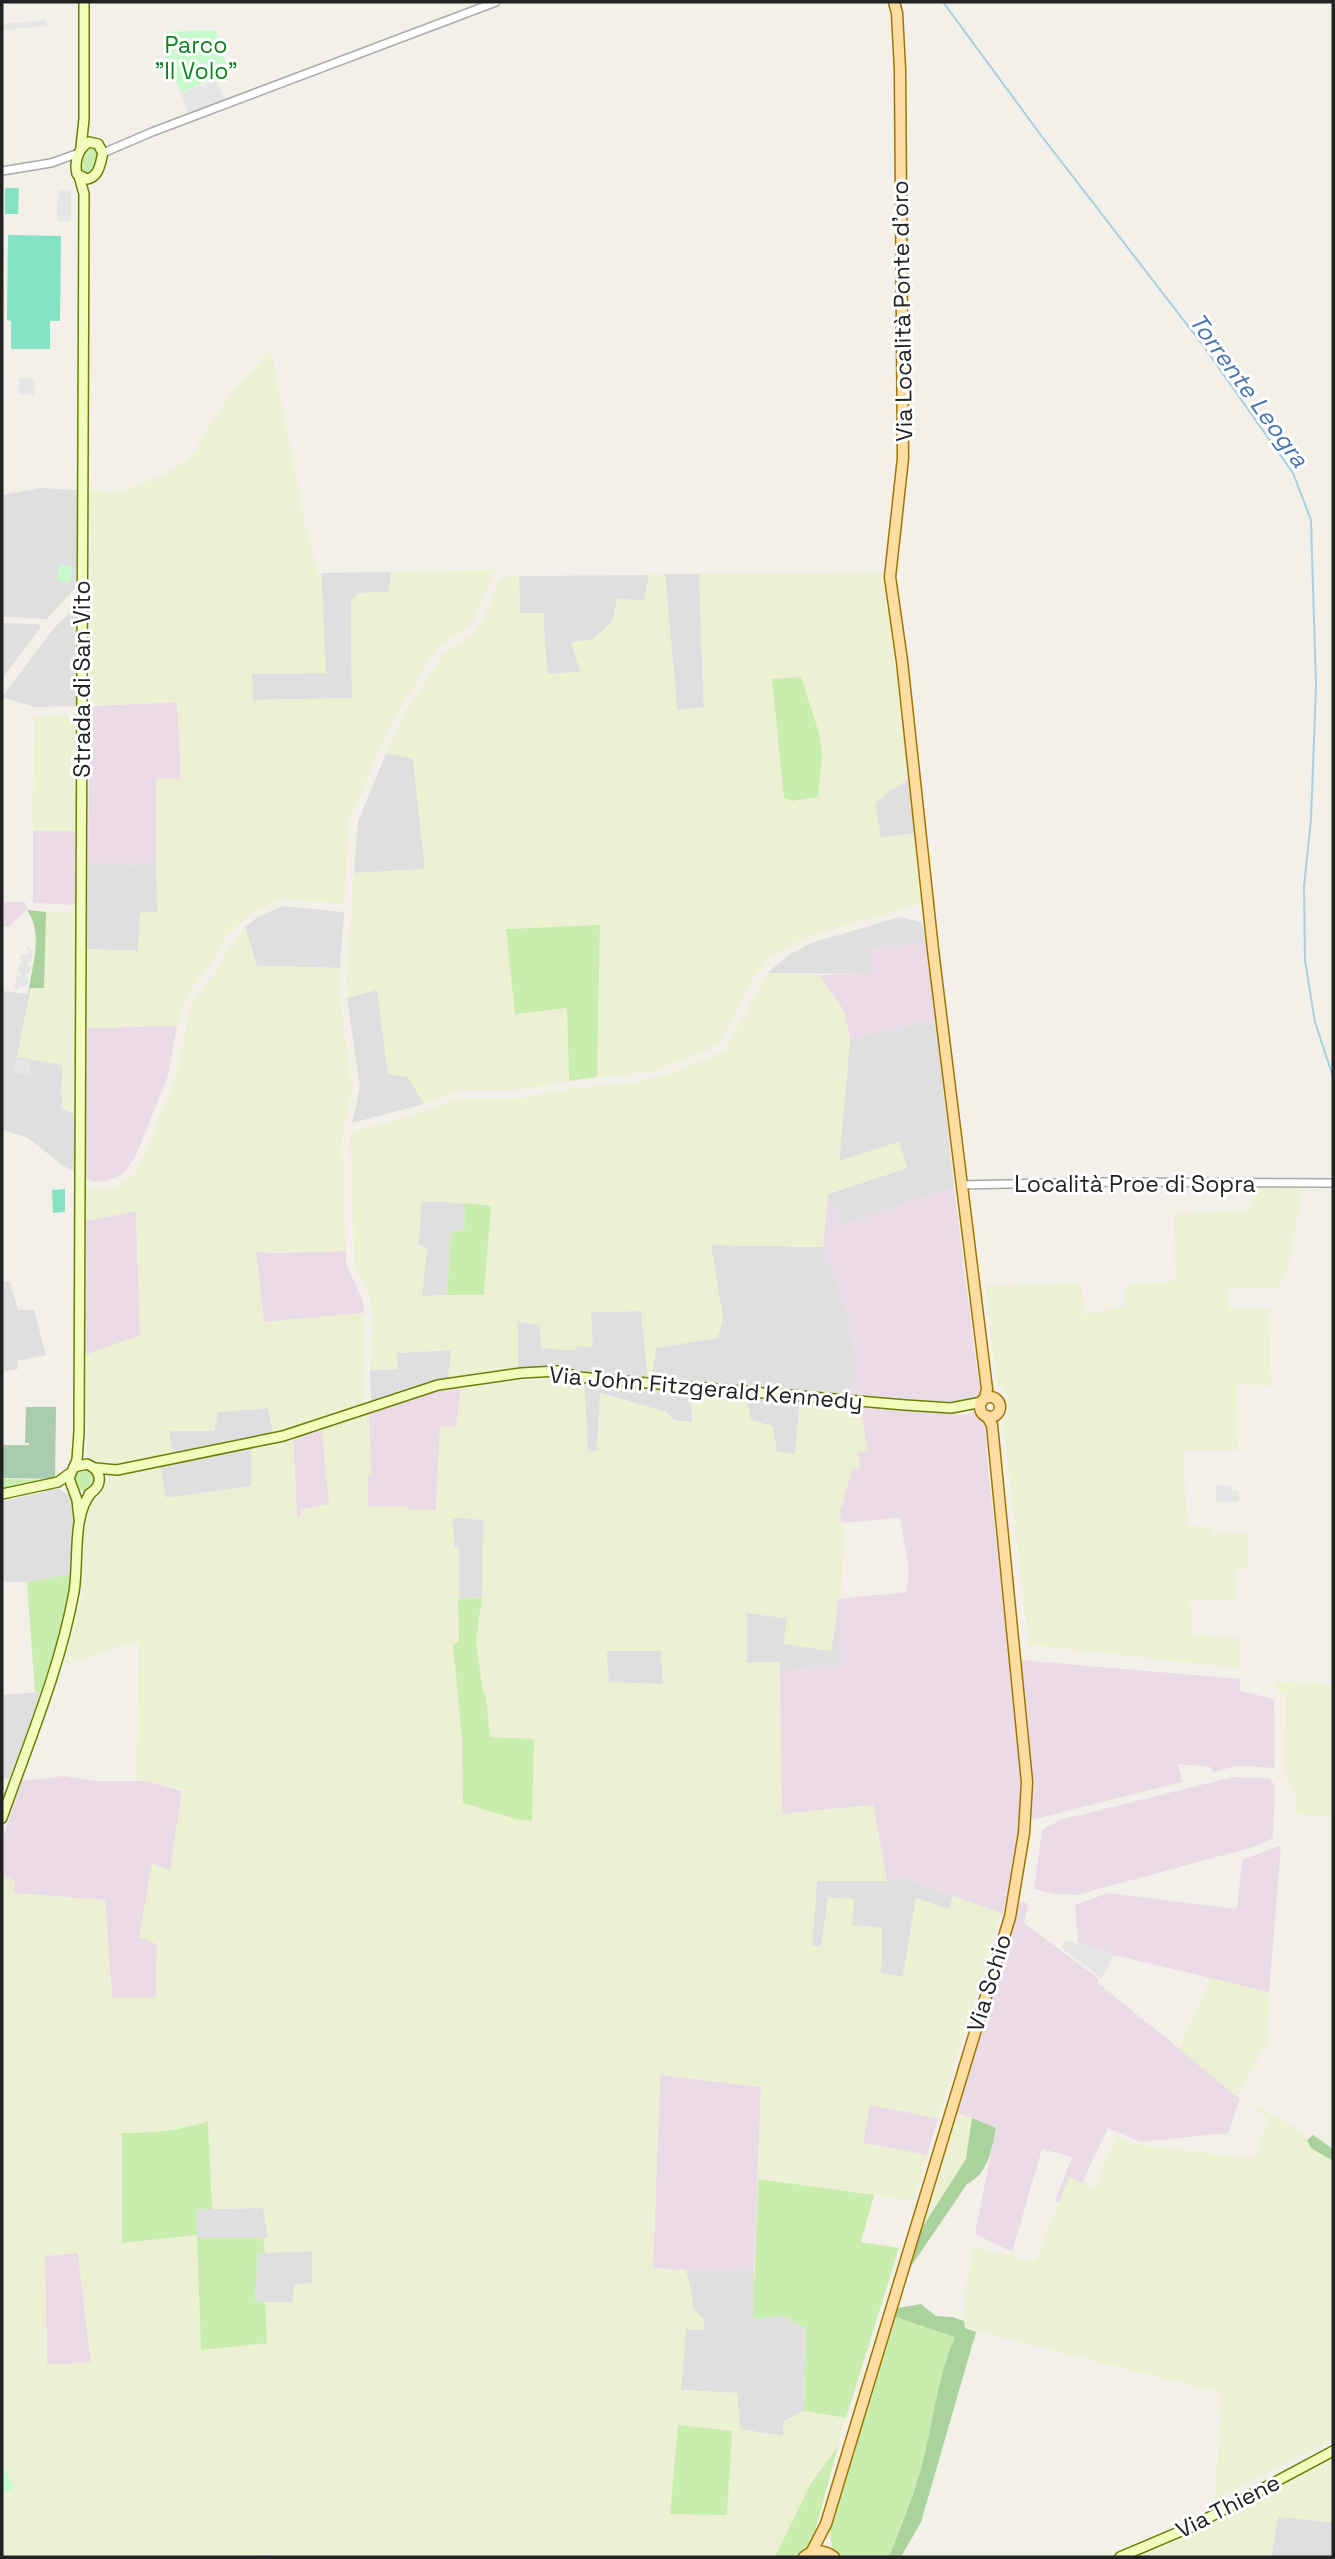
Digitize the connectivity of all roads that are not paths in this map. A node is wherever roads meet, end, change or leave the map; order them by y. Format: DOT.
graph roads {
  1 [pos="84,2"];
  2 [pos="496,2"];
  3 [pos="894,2"];
  4 [pos="84,119"];
  5 [pos="99,147"];
  6 [pos="80,150"];
  7 [pos="51,163"];
  8 [pos="2,171"];
  9 [pos="77,173"];
  10 [pos="91,179"];
  11 [pos="83,194"];
  12 [pos="1333,1183"];
  13 [pos="961,1185"];
  14 [pos="986,1406"];
  15 [pos="79,1432"];
  16 [pos="93,1467"];
  17 [pos="72,1470"];
  18 [pos="117,1470"];
  19 [pos="100,1482"];
  20 [pos="48,1484"];
  21 [pos="73,1490"];
  22 [pos="91,1493"];
  23 [pos="2,1494"];
  24 [pos="79,1518"];
  25 [pos="2,1818"];
  26 [pos="1333,2451"];
  27 [pos="825,2524"];
  28 [pos="808,2555"];
  29 [pos="833,2556"];
  30 [pos="1120,2557"];
  1 -- 4 [label="main road"];
  2 -- 5 [label="street"];
  3 -- 13 [label="main road, Via Località Ponte d'oro"];
  4 -- 5 [label="main road"];
  4 -- 6 [label="main road"];
  5 -- 6 [label="main road"];
  5 -- 10 [label="main road"];
  6 -- 7 [label="street"];
  6 -- 9 [label="main road"];
  7 -- 8 [label="street"];
  7 -- 9 [label="street"];
  9 -- 10 [label="main road"];
  9 -- 11 [label="main road, Strada di San Vito"];
  10 -- 11 [label="main road"];
  11 -- 15 [label="main road, Strada di San Vito"];
  12 -- 13 [label="street, Località Proe di Sopra"];
  13 -- 14 [label="main road, Via Schio"];
  14 -- 18 [label="main road, Via John Fitzgerald Kennedy"];
  14 -- 27 [label="main road, Via Schio"];
  15 -- 16 [label="main road"];
  15 -- 17 [label="main road"];
  16 -- 17 [label="main road"];
  16 -- 18 [label="main road, Via John Fitzgerald Kennedy"];
  16 -- 19 [label="main road"];
  17 -- 20 [label="main road"];
  17 -- 21 [label="main road"];
  18 -- 19 [label="main road, Via John Fitzgerald Kennedy"];
  19 -- 22 [label="main road"];
  20 -- 21 [label="main road"];
  20 -- 23 [label="main road"];
  21 -- 22 [label="main road"];
  21 -- 24 [label="main road"];
  22 -- 24 [label="main road"];
  24 -- 25 [label="main road"];
  26 -- 30 [label="main road, Via Thiene"];
  27 -- 28 [label="main road, Via Schio"];
  27 -- 29 [label="main road"];
  28 -- 29 [label="main road"];
}
